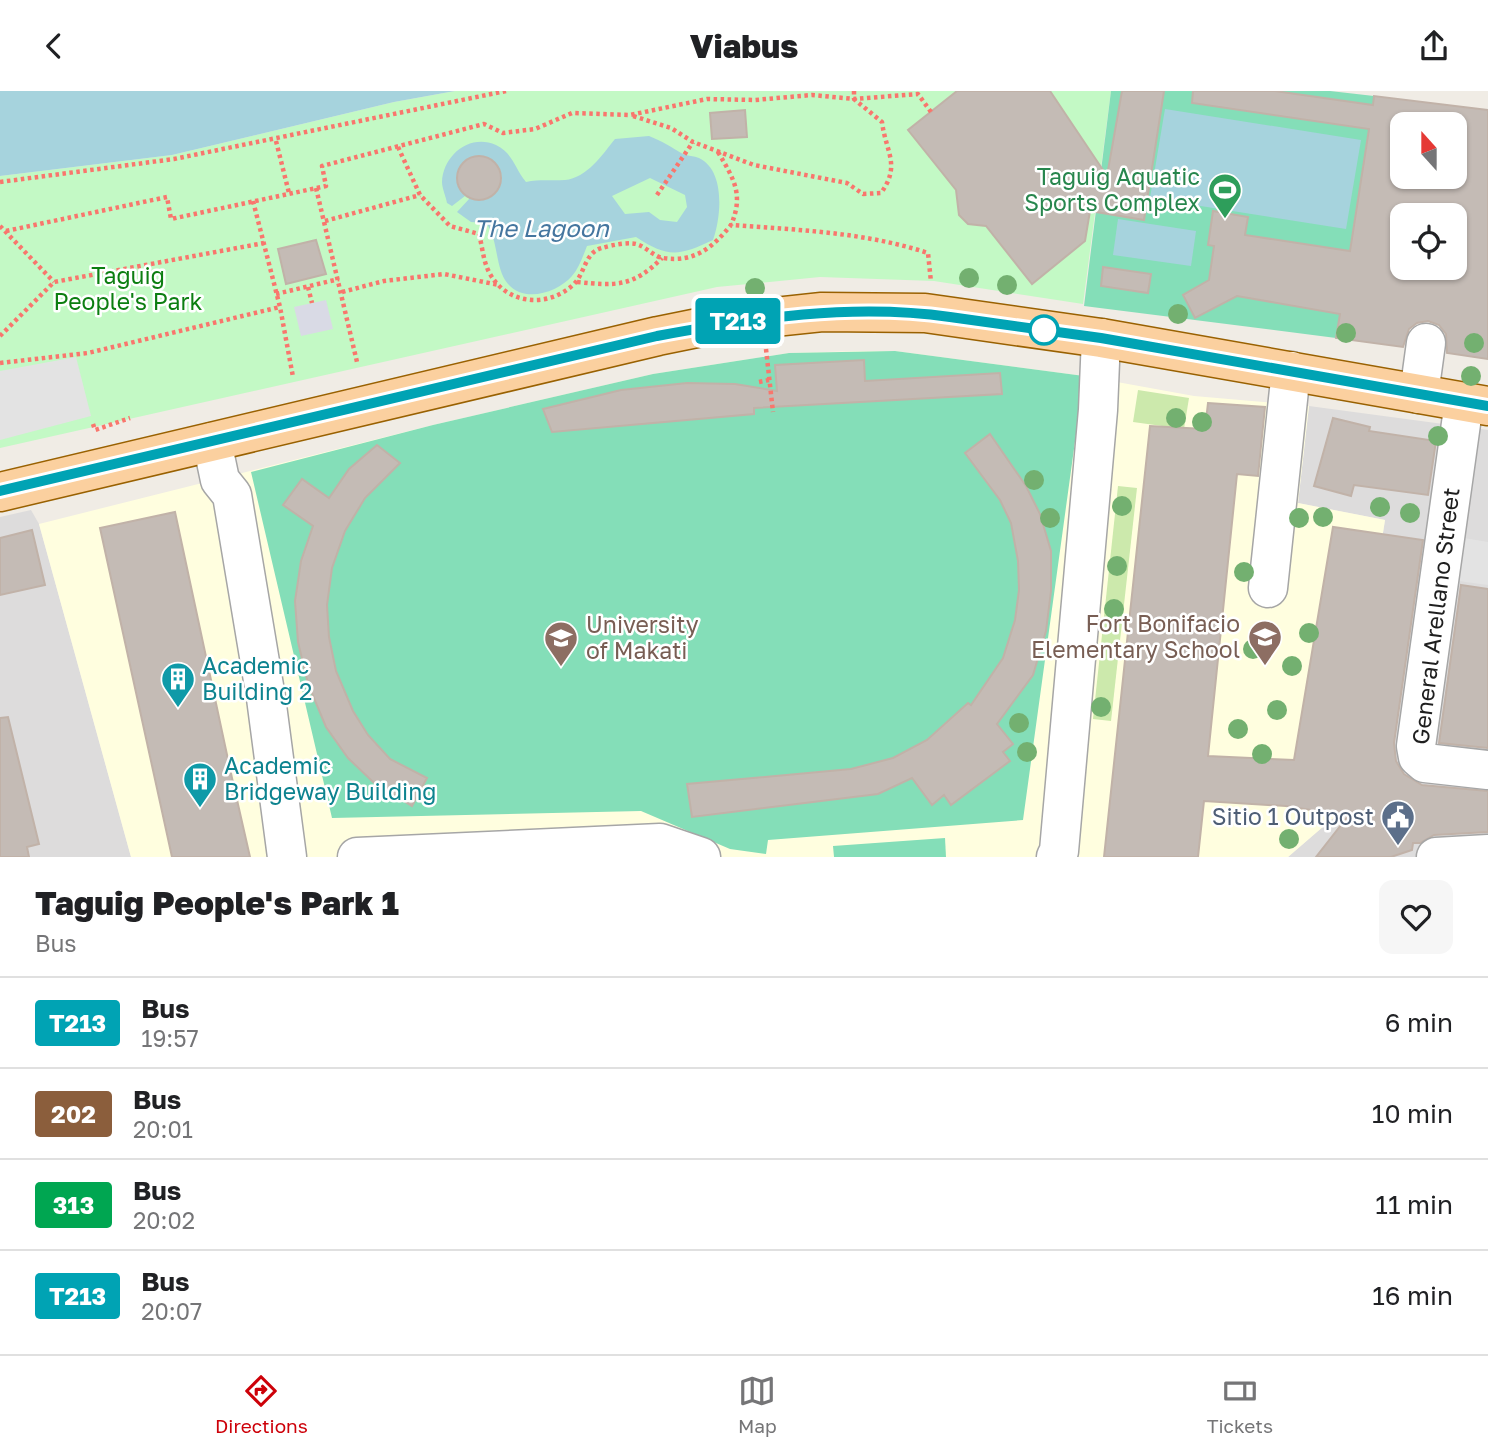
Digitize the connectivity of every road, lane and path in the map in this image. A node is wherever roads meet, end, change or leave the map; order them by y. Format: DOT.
graph roads {
  1 [pos="506,91"];
  2 [pos="854,91"];
  3 [pos="854,99"];
  4 [pos="931,112"];
  5 [pos="630,114"];
  6 [pos="276,141"];
  7 [pos="693,142"];
  8 [pos="398,147"];
  9 [pos="718,152"];
  10 [pos="0,183"];
  11 [pos="316,188"];
  12 [pos="289,193"];
  13 [pos="420,195"];
  14 [pos="657,195"];
  15 [pos="253,201"];
  16 [pos="325,221"];
  17 [pos="731,225"];
  18 [pos="0,226"];
  19 [pos="6,231"];
  20 [pos="264,243"];
  21 [pos="662,258"];
  22 [pos="339,279"];
  23 [pos="54,282"];
  24 [pos="577,282"];
  25 [pos="499,285"];
  26 [pos="308,287"];
  27 [pos="932,288"];
  28 [pos="342,292"];
  29 [pos="276,294"];
  30 [pos="312,303"];
  31 [pos="280,307"];
  32 [pos="0,336"];
  33 [pos="1108,339"];
  34 [pos="1426,343"];
  35 [pos="766,349"];
  36 [pos="357,362"];
  37 [pos="0,363"];
  38 [pos="1291,371"];
  39 [pos="293,377"];
  40 [pos="769,380"];
  41 [pos="759,382"];
  42 [pos="1419,394"];
  43 [pos="1476,404"];
  44 [pos="773,412"];
  45 [pos="130,418"];
  46 [pos="94,427"];
  47 [pos="224,439"];
  48 [pos="0,492"];
  49 [pos="1268,587"];
  50 [pos="1488,770"];
  51 [pos="641,850"];
  52 [pos="535,854"];
  53 [pos="1488,854"];
  54 [pos="1443,856"];
  55 [pos="287,857"];
  56 [pos="357,857"];
  57 [pos="701,857"];
  58 [pos="1056,857"];
  1 -- 10 [label="path"];
  2 -- 3 [label="path"];
  3 -- 4 [label="path"];
  3 -- 5 [label="path"];
  3 -- 9 [label="path"];
  5 -- 7 [label="path"];
  5 -- 8 [label="path"];
  6 -- 12 [label="path"];
  7 -- 9 [label="path"];
  7 -- 14 [label="path"];
  8 -- 11 [label="path"];
  8 -- 13 [label="path"];
  9 -- 17 [label="path"];
  11 -- 12 [label="path"];
  11 -- 16 [label="path"];
  12 -- 15 [label="path"];
  13 -- 16 [label="path"];
  13 -- 25 [label="path"];
  15 -- 19 [label="path"];
  15 -- 20 [label="path"];
  16 -- 22 [label="path"];
  17 -- 21 [label="path"];
  17 -- 27 [label="path"];
  18 -- 19 [label="path"];
  19 -- 23 [label="path"];
  20 -- 23 [label="path"];
  20 -- 29 [label="path"];
  21 -- 24 [label="path"];
  21 -- 24 [label="path"];
  22 -- 26 [label="path"];
  22 -- 28 [label="path"];
  23 -- 32 [label="path"];
  24 -- 25 [label="path"];
  25 -- 28 [label="path"];
  26 -- 29 [label="path"];
  26 -- 30 [label="path"];
  28 -- 36 [label="path"];
  29 -- 31 [label="path"];
  31 -- 37 [label="path"];
  31 -- 39 [label="path"];
  33 -- 38 [label="main road"];
  33 -- 47 [label="main road"];
  33 -- 58 [label="street"];
  34 -- 42 [label="street"];
  35 -- 40 [label="path"];
  38 -- 42 [label="main road"];
  38 -- 49 [label="street"];
  40 -- 41 [label="path"];
  40 -- 44 [label="path"];
  42 -- 43 [label="main road"];
  43 -- 50 [label="street, General Arellano Street"];
  45 -- 46 [label="path"];
  47 -- 48 [label="main road"];
  47 -- 55 [label="street"];
  51 -- 52 [label="street"];
  51 -- 57 [label="street"];
  52 -- 56 [label="street"];
  53 -- 54 [label="street"];
}
